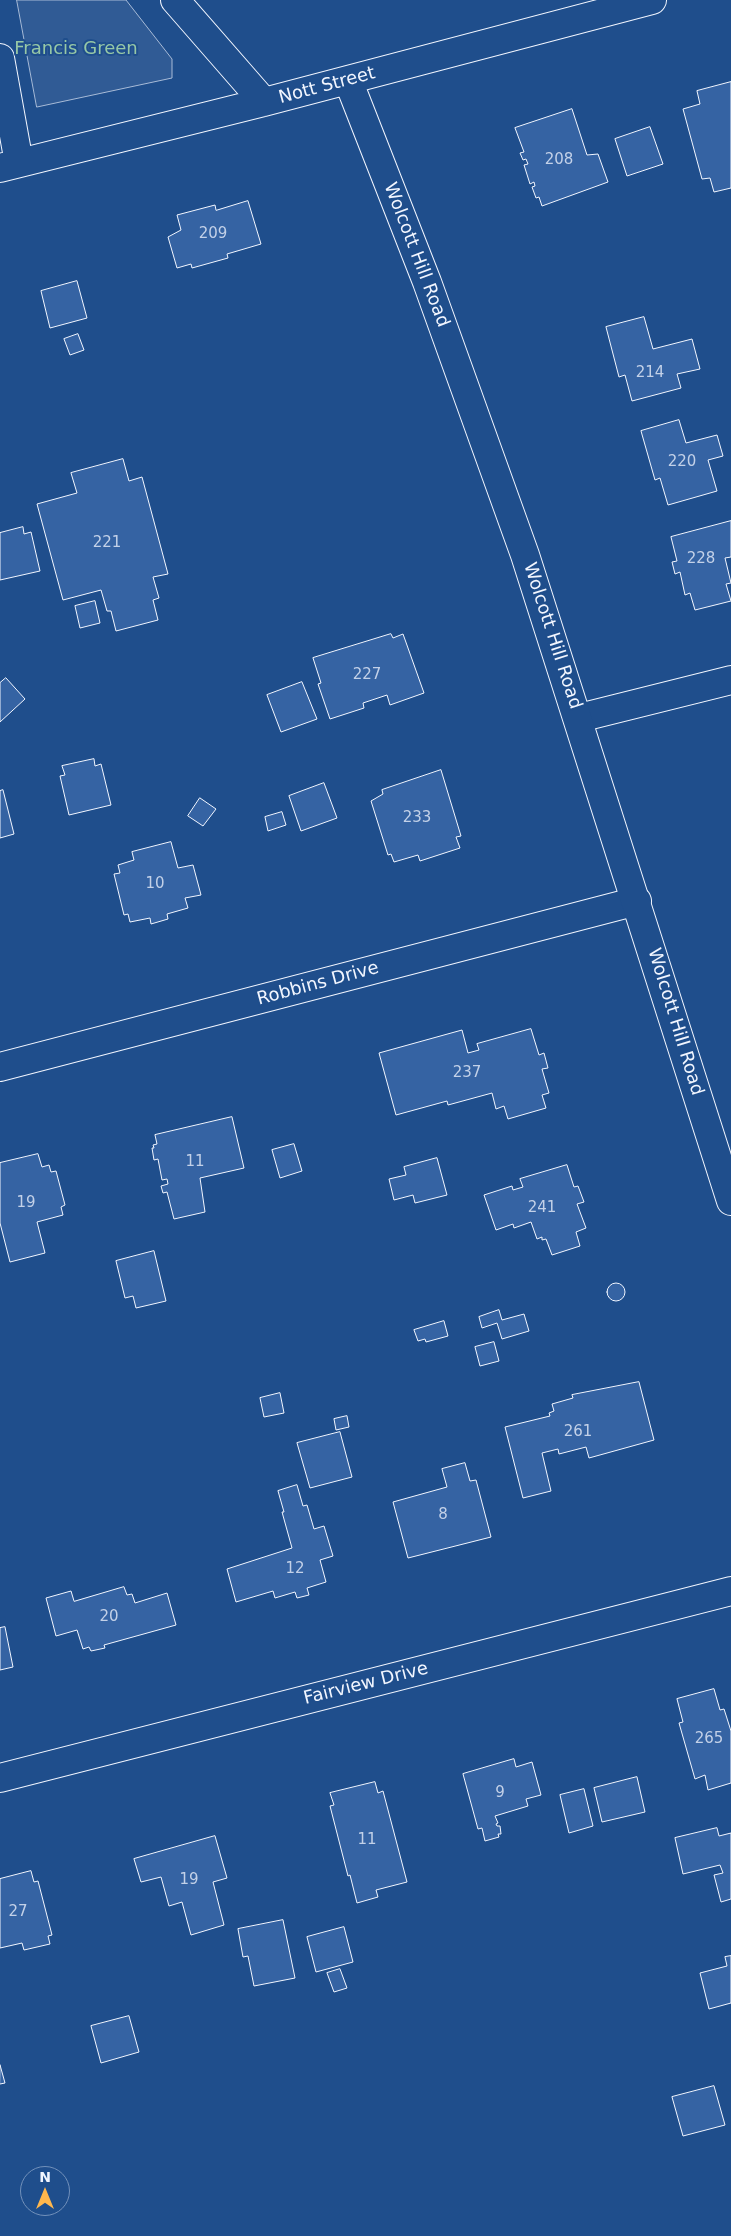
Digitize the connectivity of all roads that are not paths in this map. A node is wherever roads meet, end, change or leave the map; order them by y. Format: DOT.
graph roads {
  1 [pos="176,0"];
  2 [pos="652,0"];
  3 [pos="0,58"];
  4 [pos="348,80"];
  5 [pos="264,102"];
  6 [pos="10,165"];
  7 [pos="731,680"];
  8 [pos="579,718"];
  9 [pos="637,902"];
  10 [pos="0,1067"];
  11 [pos="731,1202"];
  12 [pos="731,1590"];
  13 [pos="0,1778"];
  1 -- 5 [label="street"];
  2 -- 4 [label="street, Nott Street"];
  3 -- 6 [label="street"];
  4 -- 5 [label="street, Nott Street"];
  4 -- 8 [label="street, Wolcott Hill Road"];
  5 -- 6 [label="street, Nott Street"];
  7 -- 8 [label="street"];
  8 -- 9 [label="street, Wolcott Hill Road"];
  9 -- 10 [label="street, Robbins Drive"];
  9 -- 11 [label="street, Wolcott Hill Road"];
  12 -- 13 [label="street, Fairview Drive"];
}
